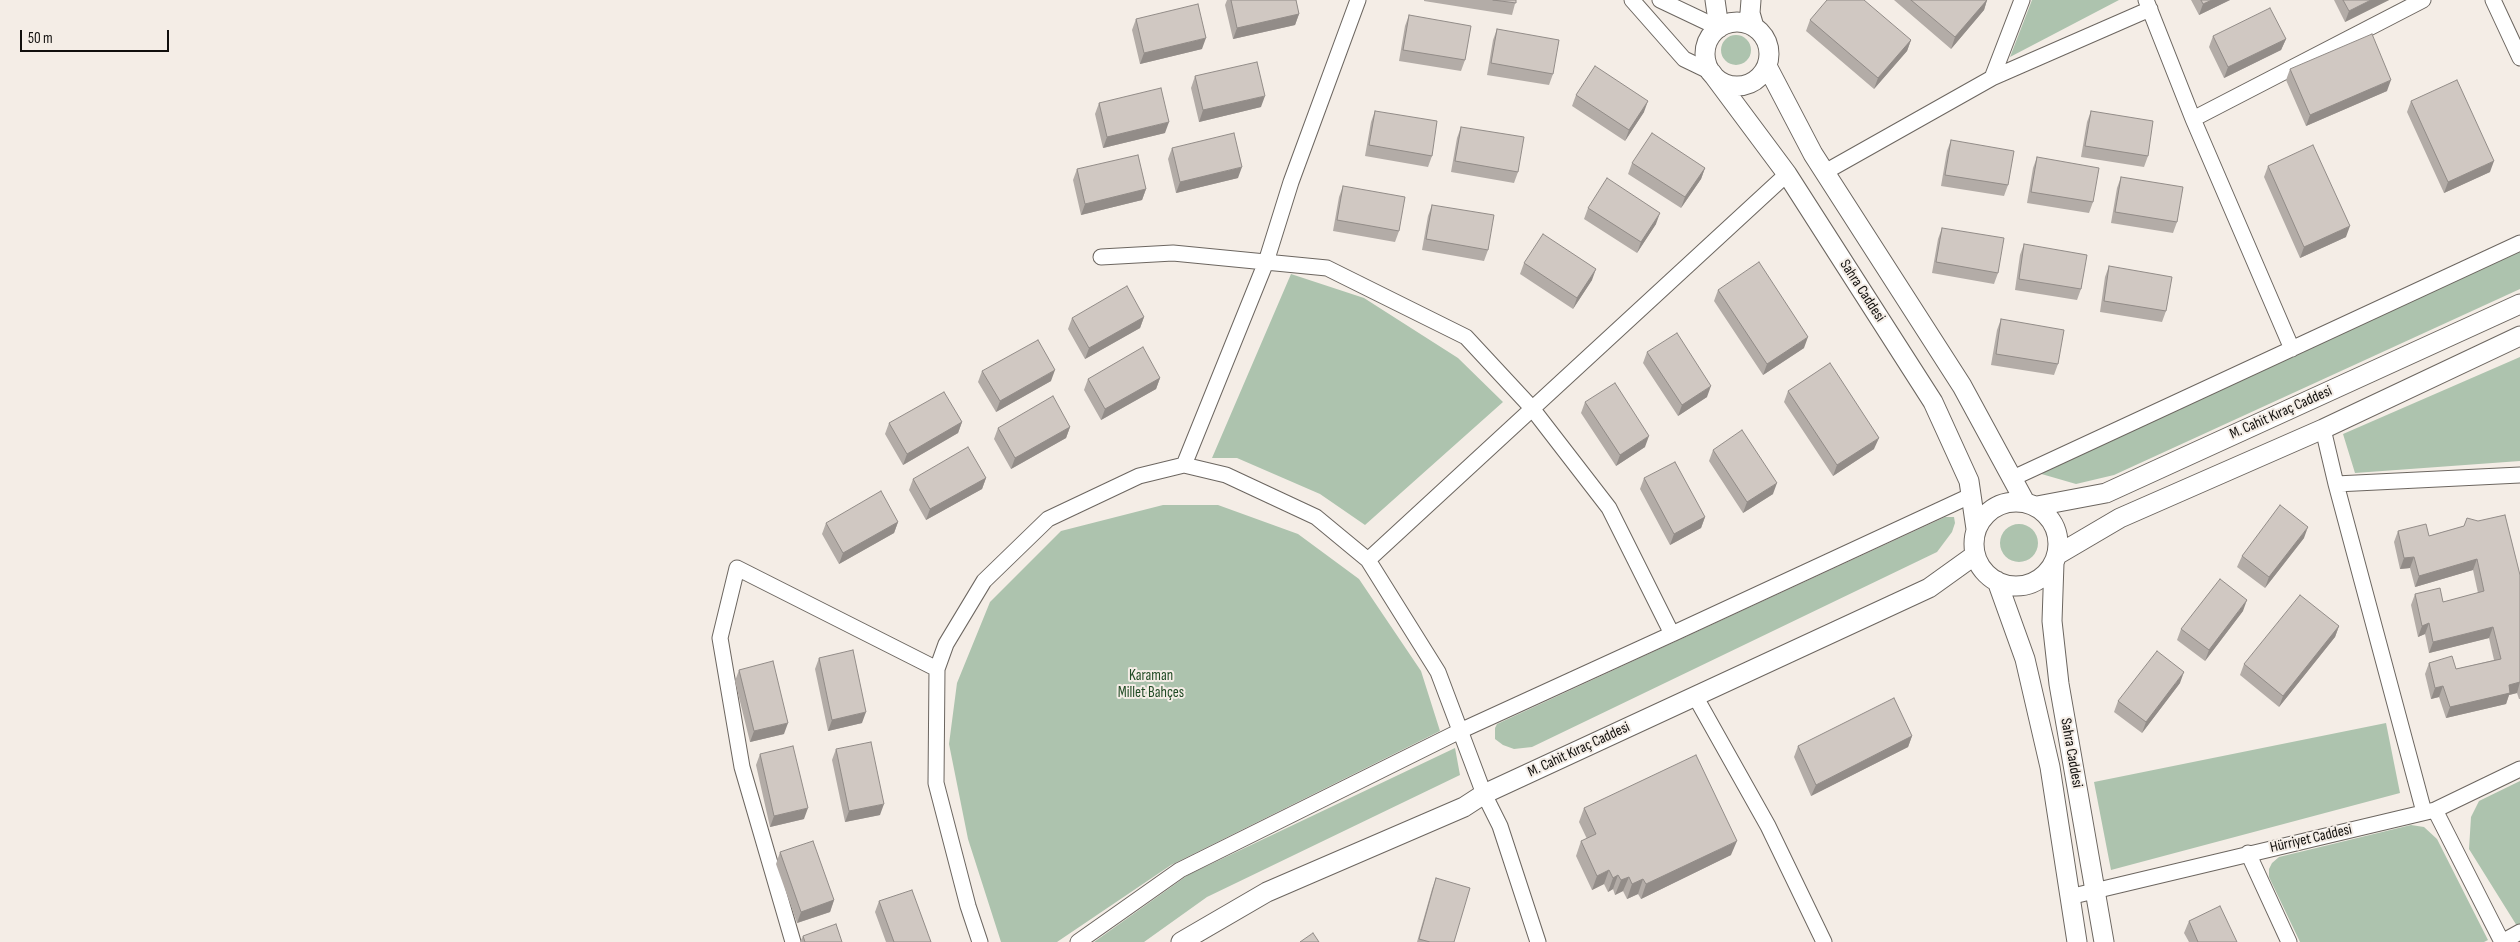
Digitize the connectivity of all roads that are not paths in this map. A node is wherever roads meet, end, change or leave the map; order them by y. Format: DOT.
graph roads {
  1 [pos="1358,0"];
  2 [pos="1632,0"];
  3 [pos="1660,0"];
  4 [pos="1715,0"];
  5 [pos="1751,0"];
  6 [pos="2022,0"];
  7 [pos="2423,0"];
  8 [pos="2493,0"];
  9 [pos="2148,4"];
  10 [pos="1754,27"];
  11 [pos="1718,28"];
  12 [pos="2520,58"];
  13 [pos="1767,66"];
  14 [pos="1711,72"];
  15 [pos="1992,78"];
  16 [pos="2193,119"];
  17 [pos="1825,172"];
  18 [pos="1787,174"];
  19 [pos="2520,243"];
  20 [pos="1101,257"];
  21 [pos="1266,262"];
  22 [pos="2520,304"];
  23 [pos="2520,336"];
  24 [pos="2292,349"];
  25 [pos="1531,407"];
  26 [pos="2323,429"];
  27 [pos="1184,465"];
  28 [pos="2520,474"];
  29 [pos="2013,478"];
  30 [pos="2336,484"];
  31 [pos="1972,496"];
  32 [pos="2031,504"];
  33 [pos="1976,529"];
  34 [pos="1975,555"];
  35 [pos="2055,559"];
  36 [pos="1368,560"];
  37 [pos="1997,581"];
  38 [pos="1672,634"];
  39 [pos="937,669"];
  40 [pos="1695,696"];
  41 [pos="1460,731"];
  42 [pos="2520,769"];
  43 [pos="1484,794"];
  44 [pos="2429,811"];
  45 [pos="2248,853"];
  46 [pos="2095,891"];
  47 [pos="2070,897"];
  48 [pos="2520,932"];
  49 [pos="793,942"];
  50 [pos="980,942"];
  51 [pos="1078,942"];
  52 [pos="1182,942"];
  53 [pos="1538,942"];
  54 [pos="1824,942"];
  55 [pos="2077,942"];
  56 [pos="2104,942"];
  57 [pos="2289,942"];
  58 [pos="2502,942"];
  1 -- 21 [label="street"];
  2 -- 14 [label="street"];
  3 -- 11 [label="street"];
  4 -- 11 [label="street"];
  5 -- 10 [label="street"];
  6 -- 15 [label="street"];
  7 -- 16 [label="street"];
  8 -- 12 [label="street"];
  9 -- 15 [label="street"];
  9 -- 16 [label="street"];
  10 -- 11 [label="street"];
  10 -- 13 [label="street"];
  11 -- 14 [label="street, Sahra Caddesi"];
  13 -- 14 [label="street"];
  13 -- 17 [label="street"];
  14 -- 18 [label="street, Sahra Caddesi"];
  15 -- 17 [label="street"];
  16 -- 24 [label="street"];
  17 -- 29 [label="street"];
  18 -- 25 [label="street"];
  18 -- 31 [label="street, Sahra Caddesi"];
  19 -- 24 [label="street"];
  20 -- 21 [label="street"];
  21 -- 25 [label="street"];
  21 -- 27 [label="street"];
  22 -- 32 [label="street, M. Cahit Kıraç Caddesi"];
  23 -- 26 [label="street, M. Cahit Kıraç Caddesi"];
  24 -- 29 [label="street"];
  25 -- 36 [label="street"];
  25 -- 38 [label="street"];
  26 -- 30 [label="street"];
  26 -- 35 [label="street, M. Cahit Kıraç Caddesi"];
  27 -- 36 [label="street"];
  27 -- 39 [label="street"];
  28 -- 30 [label="street"];
  29 -- 32 [label="street"];
  30 -- 44 [label="street"];
  31 -- 33 [label="street, Sahra Caddesi"];
  31 -- 38 [label="street"];
  32 -- 33 [label="street"];
  32 -- 35 [label="street"];
  33 -- 34 [label="street"];
  34 -- 37 [label="street"];
  34 -- 40 [label="street, M. Cahit Kıraç Caddesi"];
  35 -- 37 [label="street"];
  35 -- 46 [label="street, Sahra Caddesi"];
  36 -- 41 [label="street"];
  37 -- 47 [label="street, Sahra Caddesi"];
  38 -- 41 [label="street"];
  39 -- 49 [label="street"];
  39 -- 50 [label="street"];
  40 -- 43 [label="street, M. Cahit Kıraç Caddesi"];
  40 -- 54 [label="street"];
  41 -- 43 [label="street"];
  41 -- 51 [label="street"];
  42 -- 44 [label="street, Hürriyet Caddesi"];
  43 -- 52 [label="street, M. Cahit Kıraç Caddesi"];
  43 -- 53 [label="street"];
  44 -- 45 [label="street, Hürriyet Caddesi"];
  44 -- 58 [label="street"];
  45 -- 46 [label="street, Hürriyet Caddesi"];
  45 -- 57 [label="street"];
  46 -- 47 [label="street, Hürriyet Caddesi"];
  46 -- 56 [label="street, Sahra Caddesi"];
  47 -- 55 [label="street, Sahra Caddesi"];
  48 -- 58 [label="street"];
}
